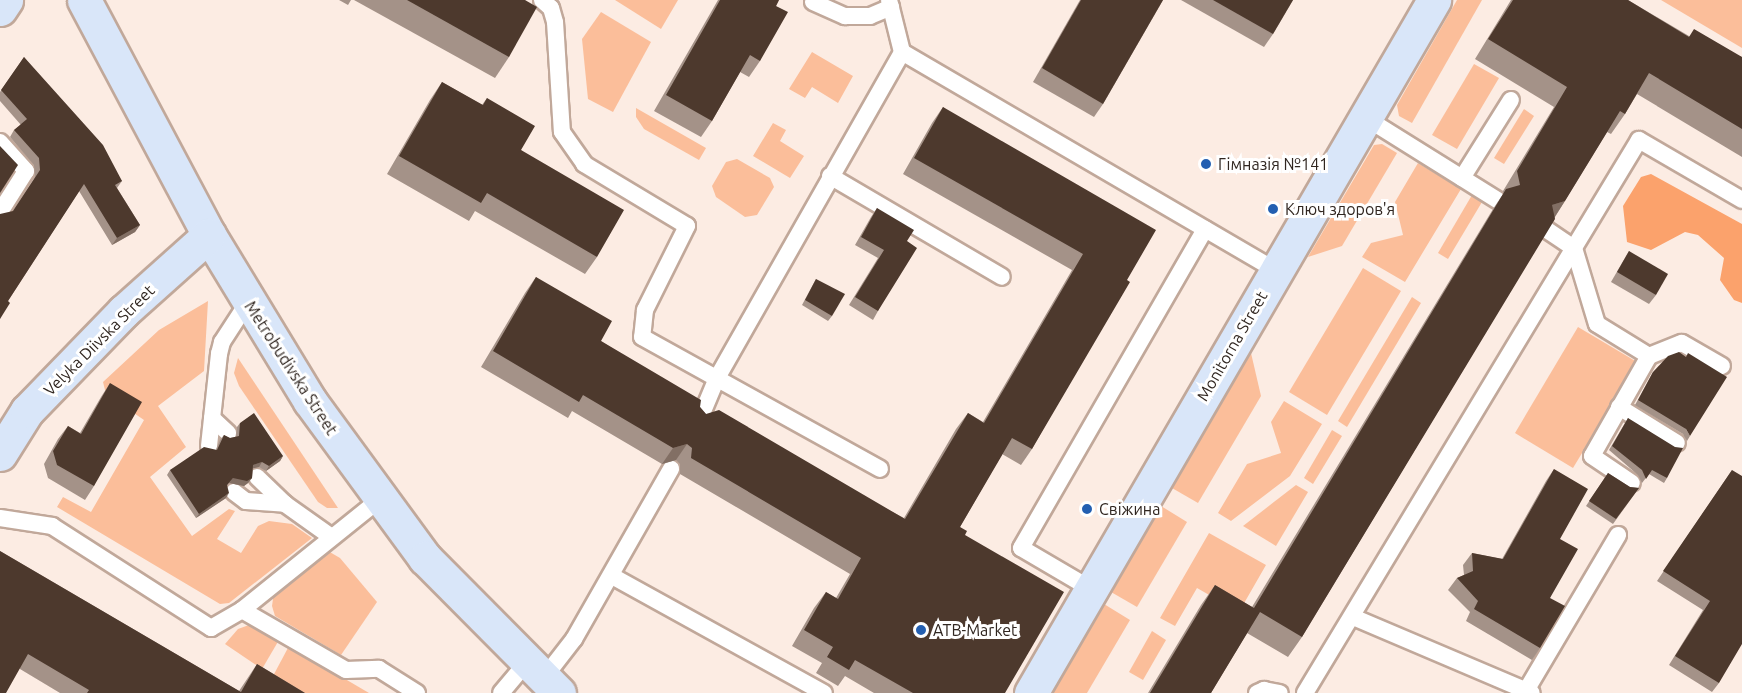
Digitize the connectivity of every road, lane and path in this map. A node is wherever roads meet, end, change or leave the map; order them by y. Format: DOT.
graph roads {
  1 [pos="6,0"];
  2 [pos="84,0"];
  3 [pos="542,0"];
  4 [pos="1434,0"];
  5 [pos="813,2"];
  6 [pos="890,3"];
  7 [pos="0,9"];
  8 [pos="902,51"];
  9 [pos="1511,100"];
  10 [pos="1366,118"];
  11 [pos="0,142"];
  12 [pos="830,176"];
  13 [pos="1462,178"];
  14 [pos="1497,200"];
  15 [pos="1742,200"];
  16 [pos="0,212"];
  17 [pos="1205,229"];
  18 [pos="1547,230"];
  19 [pos="209,234"];
  20 [pos="1574,248"];
  21 [pos="1276,271"];
  22 [pos="1002,277"];
  23 [pos="248,302"];
  24 [pos="1649,356"];
  25 [pos="1722,366"];
  26 [pos="717,378"];
  27 [pos="1619,407"];
  28 [pos="212,418"];
  29 [pos="699,421"];
  30 [pos="228,433"];
  31 [pos="1677,443"];
  32 [pos="209,446"];
  33 [pos="0,454"];
  34 [pos="671,469"];
  35 [pos="880,470"];
  36 [pos="257,477"];
  37 [pos="1632,483"];
  38 [pos="234,492"];
  39 [pos="379,500"];
  40 [pos="285,504"];
  41 [pos="0,518"];
  42 [pos="1618,535"];
  43 [pos="330,536"];
  44 [pos="612,576"];
  45 [pos="1091,589"];
  46 [pos="242,610"];
  47 [pos="1353,617"];
  48 [pos="543,678"];
  49 [pos="1529,691"];
  50 [pos="417,693"];
  51 [pos="501,693"];
  52 [pos="824,693"];
  53 [pos="1031,693"];
  54 [pos="1257,693"];
  55 [pos="1280,693"];
  56 [pos="1305,693"];
  1 -- 7 [label="main road"];
  2 -- 19 [label="main road, Metrobudivska Street"];
  3 -- 26 [label="lane"];
  4 -- 10 [label="main road, Monitorna Street"];
  5 -- 6 [label="lane"];
  6 -- 8 [label="lane"];
  8 -- 12 [label="lane"];
  8 -- 17 [label="lane"];
  9 -- 13 [label="lane"];
  10 -- 13 [label="lane"];
  10 -- 21 [label="main road, Monitorna Street"];
  11 -- 16 [label="lane"];
  12 -- 22 [label="lane"];
  12 -- 26 [label="lane"];
  13 -- 14 [label="lane"];
  15 -- 20 [label="lane"];
  17 -- 21 [label="lane"];
  17 -- 45 [label="lane"];
  18 -- 20 [label="lane"];
  19 -- 23 [label="main road, Metrobudivska Street"];
  19 -- 33 [label="main road, Velyka Diivska Street"];
  20 -- 24 [label="lane"];
  20 -- 47 [label="lane"];
  21 -- 45 [label="main road, Monitorna Street"];
  23 -- 28 [label="lane"];
  23 -- 39 [label="main road, Metrobudivska Street"];
  24 -- 25 [label="lane"];
  24 -- 27 [label="lane"];
  26 -- 29 [label="lane"];
  26 -- 35 [label="lane"];
  27 -- 31 [label="lane"];
  27 -- 37 [label="lane"];
  28 -- 30 [label="lane"];
  28 -- 32 [label="lane"];
  34 -- 44 [label="lane"];
  36 -- 40 [label="lane"];
  38 -- 40 [label="lane"];
  39 -- 43 [label="lane"];
  39 -- 48 [label="main road, Metrobudivska Street"];
  40 -- 43 [label="lane"];
  41 -- 46 [label="lane"];
  42 -- 49 [label="lane"];
  43 -- 46 [label="lane"];
  44 -- 48 [label="lane"];
  44 -- 52 [label="lane"];
  45 -- 53 [label="main road, Monitorna Street"];
  46 -- 50 [label="lane"];
  47 -- 49 [label="lane"];
  47 -- 56 [label="lane"];
  48 -- 51 [label="lane"];
  54 -- 55 [label="lane"];
}
